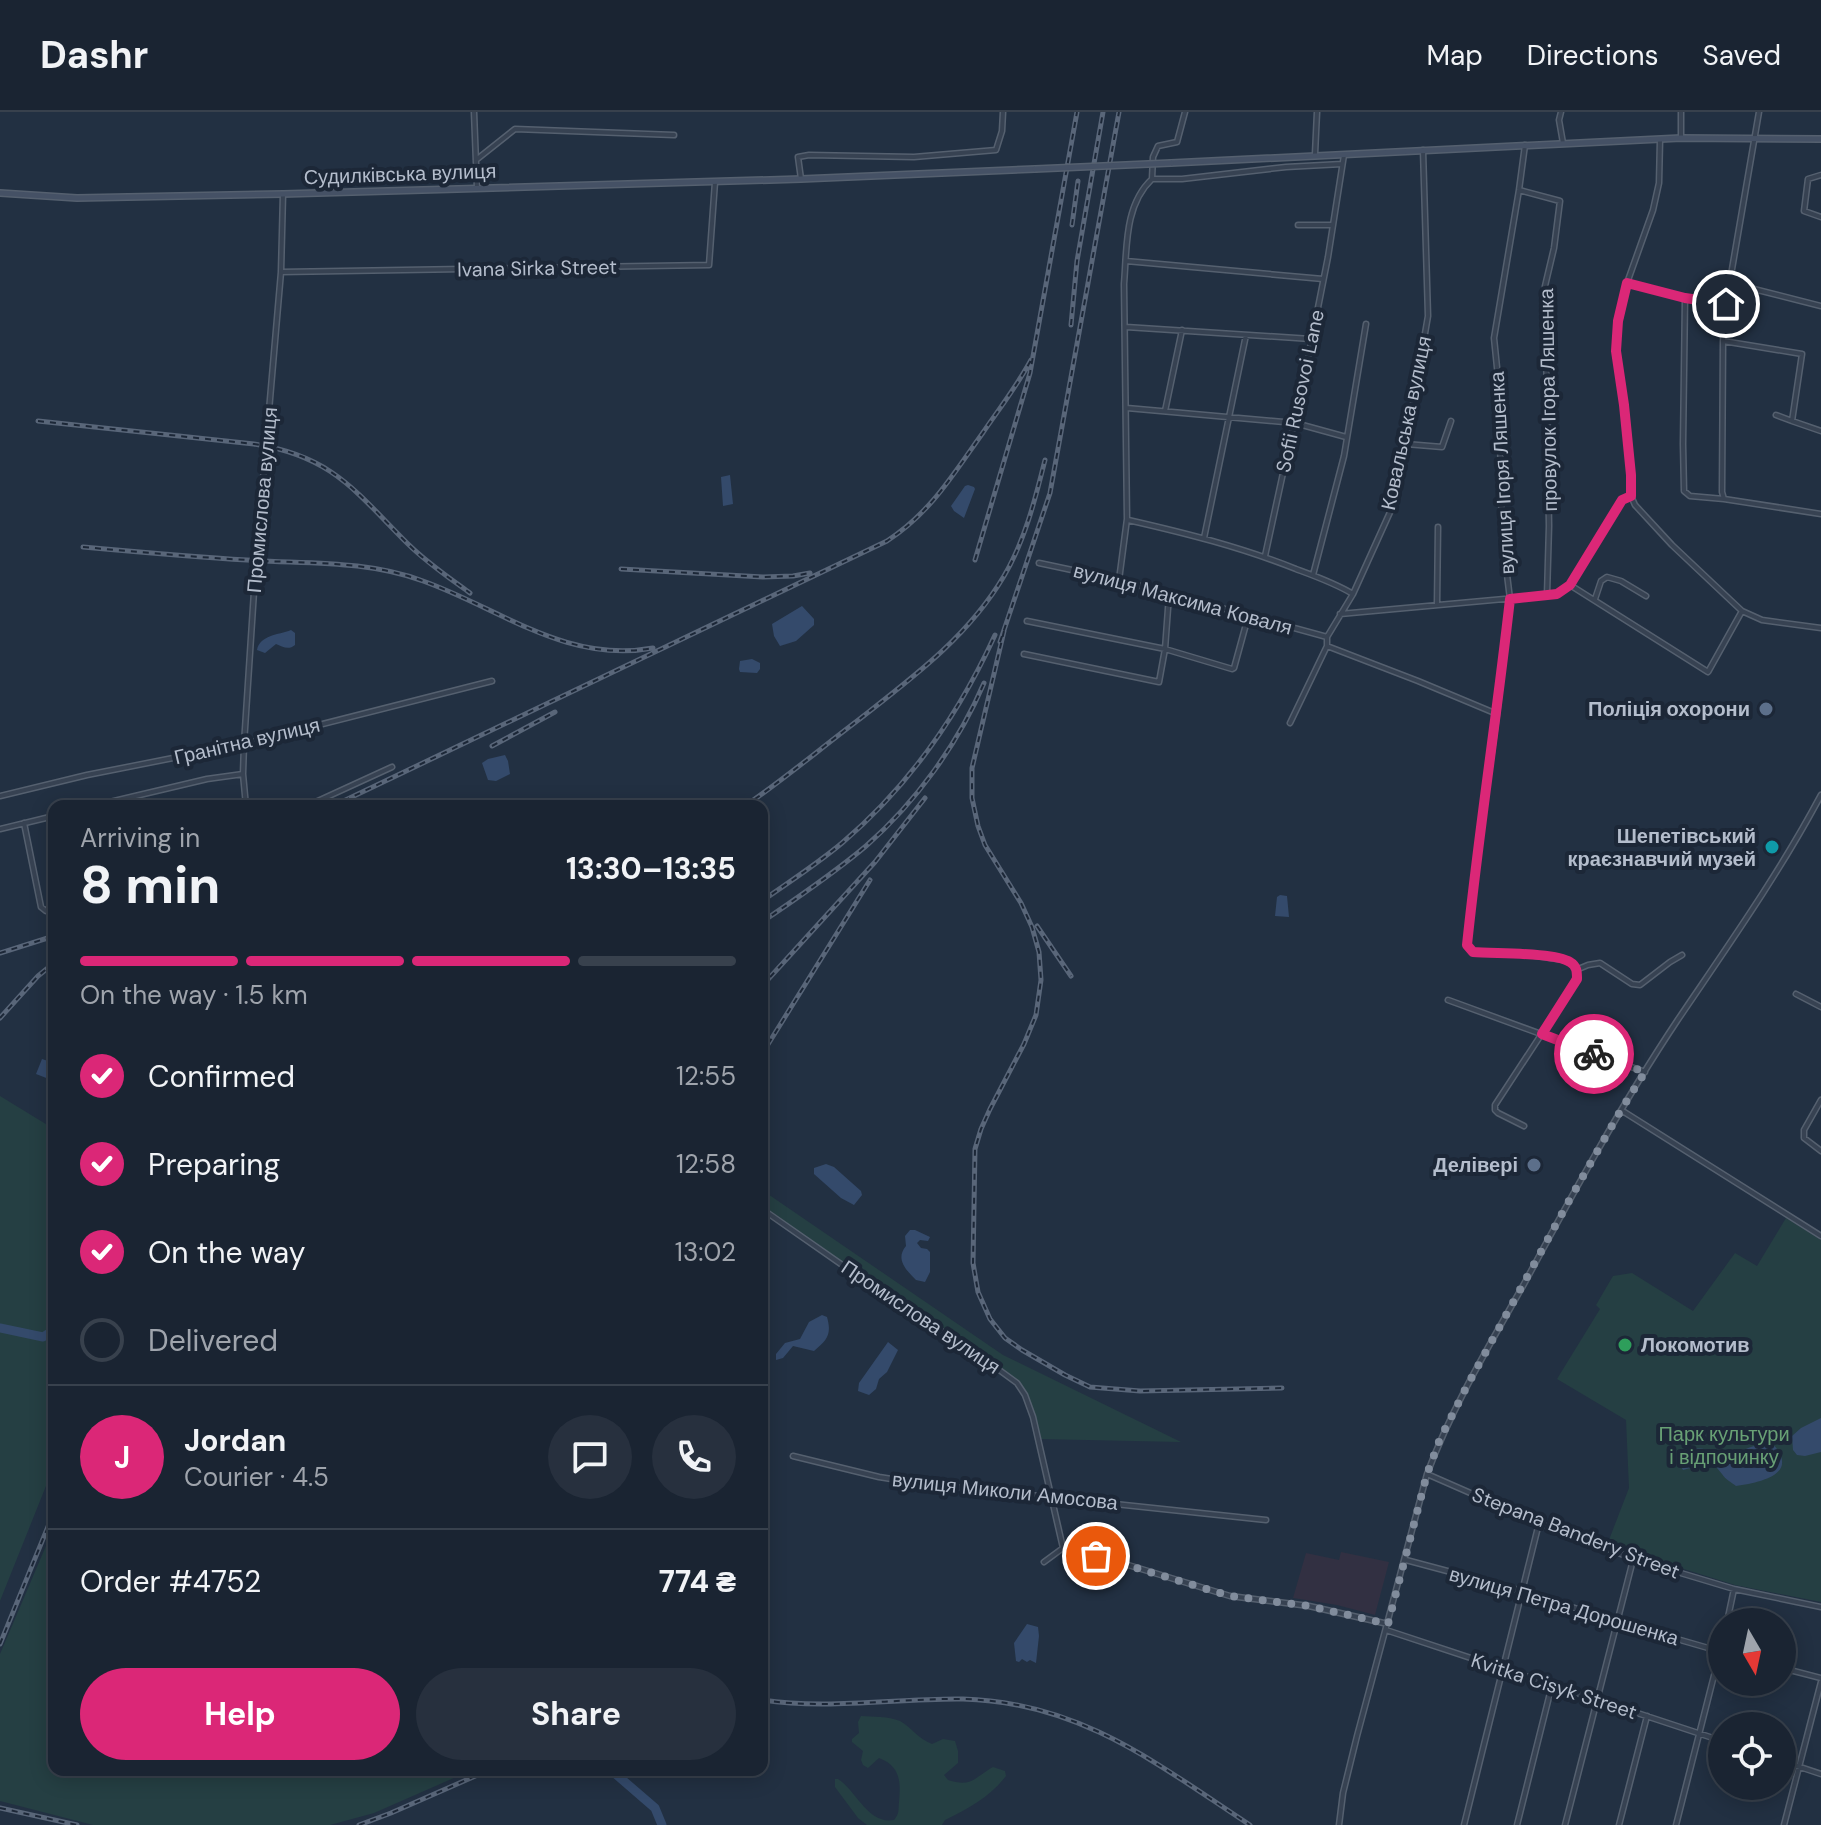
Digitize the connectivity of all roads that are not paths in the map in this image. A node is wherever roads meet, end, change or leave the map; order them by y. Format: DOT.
graph roads {
  1 [pos="474,112"];
  2 [pos="1003,112"];
  3 [pos="1185,112"];
  4 [pos="1317,112"];
  5 [pos="1561,112"];
  6 [pos="1681,112"];
  7 [pos="1759,112"];
  8 [pos="674,135"];
  9 [pos="1681,138"];
  10 [pos="1755,138"];
  11 [pos="1660,139"];
  12 [pos="1821,139"];
  13 [pos="1563,143"];
  14 [pos="1525,145"];
  15 [pos="1423,150"];
  16 [pos="1344,153"];
  17 [pos="1315,154"];
  18 [pos="476,160"];
  19 [pos="1342,164"];
  20 [pos="1821,175"];
  21 [pos="801,179"];
  22 [pos="1152,179"];
  23 [pos="715,182"];
  24 [pos="477,188"];
  25 [pos="1519,190"];
  26 [pos="0,193"];
  27 [pos="283,194"];
  28 [pos="1821,217"];
  29 [pos="1298,225"];
  30 [pos="1333,225"];
  31 [pos="1126,261"];
  32 [pos="281,272"];
  33 [pos="1323,279"];
  34 [pos="1627,283"];
  35 [pos="1729,283"];
  36 [pos="1685,298"];
  37 [pos="1726,304"];
  38 [pos="1821,306"];
  39 [pos="1366,324"];
  40 [pos="1125,327"];
  41 [pos="1182,330"];
  42 [pos="1246,335"];
  43 [pos="1311,339"];
  44 [pos="1723,341"];
  45 [pos="1127,408"];
  46 [pos="1165,411"];
  47 [pos="1776,415"];
  48 [pos="1229,417"];
  49 [pos="1451,421"];
  50 [pos="1792,421"];
  51 [pos="1295,423"];
  52 [pos="1821,431"];
  53 [pos="1347,437"];
  54 [pos="1406,444"];
  55 [pos="1631,496"];
  56 [pos="1724,499"];
  57 [pos="1821,514"];
  58 [pos="1127,519"];
  59 [pos="1438,527"];
  60 [pos="1204,538"];
  61 [pos="1265,556"];
  62 [pos="1039,563"];
  63 [pos="1313,575"];
  64 [pos="1119,580"];
  65 [pos="1570,585"];
  66 [pos="1169,594"];
  67 [pos="1353,594"];
  68 [pos="1547,595"];
  69 [pos="1646,596"];
  70 [pos="1510,599"];
  71 [pos="1595,599"];
  72 [pos="1437,605"];
  73 [pos="1742,611"];
  74 [pos="1340,614"];
  75 [pos="1249,617"];
  76 [pos="1027,621"];
  77 [pos="1821,628"];
  78 [pos="1327,637"];
  79 [pos="1327,646"];
  80 [pos="1165,649"];
  81 [pos="1024,654"];
  82 [pos="492,681"];
  83 [pos="1497,714"];
  84 [pos="1290,723"];
  85 [pos="244,744"];
  86 [pos="392,767"];
  87 [pos="243,774"];
  88 [pos="1821,795"];
  89 [pos="0,796"];
  90 [pos="118,800"];
  91 [pos="245,800"];
  92 [pos="320,800"];
  93 [pos="48,817"];
  94 [pos="24,823"];
  95 [pos="0,829"];
  96 [pos="48,911"];
  97 [pos="1682,955"];
  98 [pos="1576,970"];
  99 [pos="1796,994"];
  100 [pos="1448,1000"];
  101 [pos="1821,1007"];
  102 [pos="1542,1034"];
  103 [pos="1645,1072"];
  104 [pos="1821,1100"];
  105 [pos="1621,1110"];
  106 [pos="1524,1126"];
  107 [pos="1821,1151"];
  108 [pos="768,1213"];
  109 [pos="1821,1236"];
  110 [pos="793,1456"];
  111 [pos="1427,1474"];
  112 [pos="1052,1498"];
  113 [pos="1266,1520"];
  114 [pos="1539,1523"];
  115 [pos="1063,1548"];
  116 [pos="1634,1559"];
  117 [pos="1405,1560"];
  118 [pos="1044,1562"];
  119 [pos="1734,1589"];
  120 [pos="1522,1591"];
  121 [pos="1821,1607"];
  122 [pos="1730,1608"];
  123 [pos="1618,1622"];
  124 [pos="1388,1624"];
  125 [pos="1386,1630"];
  126 [pos="1708,1648"];
  127 [pos="1502,1669"];
  128 [pos="1796,1672"];
  129 [pos="1821,1680"];
  130 [pos="1552,1685"];
  131 [pos="1709,1696"];
  132 [pos="1598,1700"];
  133 [pos="1647,1716"];
  134 [pos="1699,1734"];
  135 [pos="1708,1737"];
  136 [pos="1798,1766"];
  137 [pos="1821,1774"];
  138 [pos="1339,1825"];
  139 [pos="1464,1825"];
  140 [pos="1517,1825"];
  141 [pos="1565,1825"];
  142 [pos="1619,1825"];
  143 [pos="1676,1825"];
  144 [pos="1784,1825"];
  1 -- 18 [label="street"];
  2 -- 21 [label="street"];
  3 -- 22 [label="street"];
  4 -- 17 [label="street"];
  5 -- 13 [label="street"];
  6 -- 9 [label="street"];
  7 -- 10 [label="street"];
  8 -- 18 [label="street"];
  9 -- 10 [label="main road"];
  9 -- 11 [label="main road"];
  10 -- 12 [label="main road"];
  10 -- 35 [label="street"];
  11 -- 13 [label="main road"];
  11 -- 34 [label="street"];
  13 -- 14 [label="main road"];
  14 -- 15 [label="main road"];
  14 -- 25 [label="street, вулиця Ігоря Ляшенка"];
  15 -- 16 [label="main road"];
  15 -- 54 [label="street, Ковальська вулиця"];
  16 -- 17 [label="main road"];
  16 -- 19 [label="street, Sofii Rusovoi Lane"];
  17 -- 21 [label="main road, Судилківська вулиця, bridge"];
  18 -- 24 [label="street"];
  19 -- 22 [label="street"];
  19 -- 30 [label="street, Sofii Rusovoi Lane"];
  20 -- 28 [label="street"];
  21 -- 23 [label="main road, Судилківська вулиця"];
  22 -- 31 [label="street"];
  23 -- 24 [label="main road, Судилківська вулиця"];
  23 -- 32 [label="street, Ivana Sirka Street"];
  24 -- 27 [label="main road, Судилківська вулиця"];
  25 -- 68 [label="street, провулок Ігора Ляшенка"];
  25 -- 70 [label="street, вулиця Ігоря Ляшенка"];
  26 -- 27 [label="main road, Судилківська вулиця"];
  27 -- 32 [label="street, Промислова вулиця"];
  29 -- 30 [label="street"];
  30 -- 33 [label="street, Sofii Rusovoi Lane"];
  31 -- 33 [label="street"];
  31 -- 40 [label="street"];
  32 -- 85 [label="street, Промислова вулиця"];
  33 -- 43 [label="street, Sofii Rusovoi Lane"];
  34 -- 36 [label="street"];
  34 -- 55 [label="street"];
  35 -- 37 [label="street"];
  35 -- 38 [label="street"];
  36 -- 37 [label="street"];
  36 -- 56 [label="street"];
  37 -- 44 [label="street"];
  39 -- 53 [label="street"];
  40 -- 41 [label="street"];
  40 -- 45 [label="street"];
  41 -- 42 [label="street"];
  41 -- 46 [label="street"];
  42 -- 43 [label="street"];
  42 -- 48 [label="street"];
  43 -- 51 [label="street, Sofii Rusovoi Lane"];
  44 -- 50 [label="street"];
  44 -- 56 [label="street"];
  45 -- 46 [label="street"];
  45 -- 58 [label="street"];
  46 -- 48 [label="street"];
  47 -- 50 [label="street"];
  48 -- 51 [label="street"];
  48 -- 60 [label="street"];
  49 -- 54 [label="street"];
  50 -- 52 [label="street"];
  51 -- 53 [label="street"];
  51 -- 61 [label="street, Sofii Rusovoi Lane"];
  53 -- 63 [label="street"];
  54 -- 67 [label="street, Ковальська вулиця"];
  55 -- 65 [label="street"];
  55 -- 73 [label="street"];
  56 -- 57 [label="street"];
  58 -- 60 [label="street"];
  58 -- 64 [label="street"];
  59 -- 72 [label="street"];
  60 -- 61 [label="street"];
  61 -- 63 [label="street"];
  62 -- 64 [label="street, вулиця Максима Коваля"];
  63 -- 67 [label="street"];
  64 -- 66 [label="street, вулиця Максима Коваля"];
  65 -- 68 [label="street"];
  65 -- 71 [label="street"];
  66 -- 75 [label="street, вулиця Максима Коваля"];
  66 -- 80 [label="street"];
  67 -- 74 [label="street, Ковальська вулиця"];
  68 -- 70 [label="street"];
  69 -- 71 [label="street"];
  70 -- 72 [label="street"];
  70 -- 83 [label="street, вулиця Ігоря Ляшенка"];
  71 -- 73 [label="street"];
  72 -- 74 [label="street"];
  73 -- 77 [label="street"];
  74 -- 78 [label="street, Ковальська вулиця"];
  75 -- 78 [label="street, вулиця Максима Коваля"];
  75 -- 80 [label="street"];
  76 -- 80 [label="street"];
  78 -- 79 [label="street, Ковальська вулиця"];
  79 -- 83 [label="street"];
  79 -- 84 [label="street, Ковальська вулиця"];
  80 -- 81 [label="street"];
  82 -- 85 [label="street, Гранітна вулиця"];
  83 -- 98 [label="street, вулиця Ігоря Ляшенка"];
  85 -- 87 [label="street, Промислова вулиця"];
  85 -- 89 [label="street, Гранітна вулиця"];
  86 -- 92 [label="street"];
  87 -- 90 [label="street"];
  87 -- 91 [label="street, Промислова вулиця"];
  88 -- 103 [label="street"];
  93 -- 94 [label="street"];
  94 -- 95 [label="street"];
  94 -- 96 [label="street"];
  97 -- 98 [label="street"];
  98 -- 102 [label="street"];
  99 -- 101 [label="street"];
  100 -- 102 [label="street"];
  102 -- 103 [label="street"];
  102 -- 106 [label="street"];
  103 -- 105 [label="street"];
  104 -- 107 [label="street"];
  105 -- 109 [label="street"];
  105 -- 111 [label="street"];
  108 -- 112 [label="street, Промислова вулиця"];
  110 -- 112 [label="street, вулиця Миколи Амосова"];
  111 -- 114 [label="street, Stepana Bandery Street"];
  111 -- 117 [label="street"];
  112 -- 113 [label="street, вулиця Миколи Амосова"];
  112 -- 115 [label="street, Промислова вулиця"];
  114 -- 116 [label="street, Stepana Bandery Street"];
  114 -- 120 [label="street"];
  115 -- 118 [label="street"];
  115 -- 124 [label="street"];
  116 -- 119 [label="street, Stepana Bandery Street"];
  116 -- 123 [label="street"];
  117 -- 120 [label="street, вулиця Петра Дорошенка"];
  117 -- 124 [label="street"];
  119 -- 121 [label="street, Stepana Bandery Street"];
  119 -- 122 [label="street"];
  120 -- 123 [label="street, вулиця Петра Дорошенка"];
  120 -- 127 [label="street"];
  123 -- 126 [label="street, вулиця Петра Дорошенка"];
  123 -- 132 [label="street"];
  124 -- 125 [label="street"];
  125 -- 127 [label="street, Kvitka Cisyk Street"];
  125 -- 138 [label="street"];
  127 -- 130 [label="street, Kvitka Cisyk Street"];
  127 -- 139 [label="street"];
  128 -- 129 [label="street"];
  129 -- 136 [label="street"];
  130 -- 132 [label="street, Kvitka Cisyk Street"];
  130 -- 140 [label="street"];
  131 -- 134 [label="street"];
  132 -- 133 [label="street, Kvitka Cisyk Street"];
  132 -- 141 [label="street"];
  133 -- 134 [label="street, Kvitka Cisyk Street"];
  133 -- 142 [label="street"];
  134 -- 135 [label="street, Kvitka Cisyk Street"];
  134 -- 143 [label="street"];
  136 -- 137 [label="street"];
  136 -- 144 [label="street"];
}
